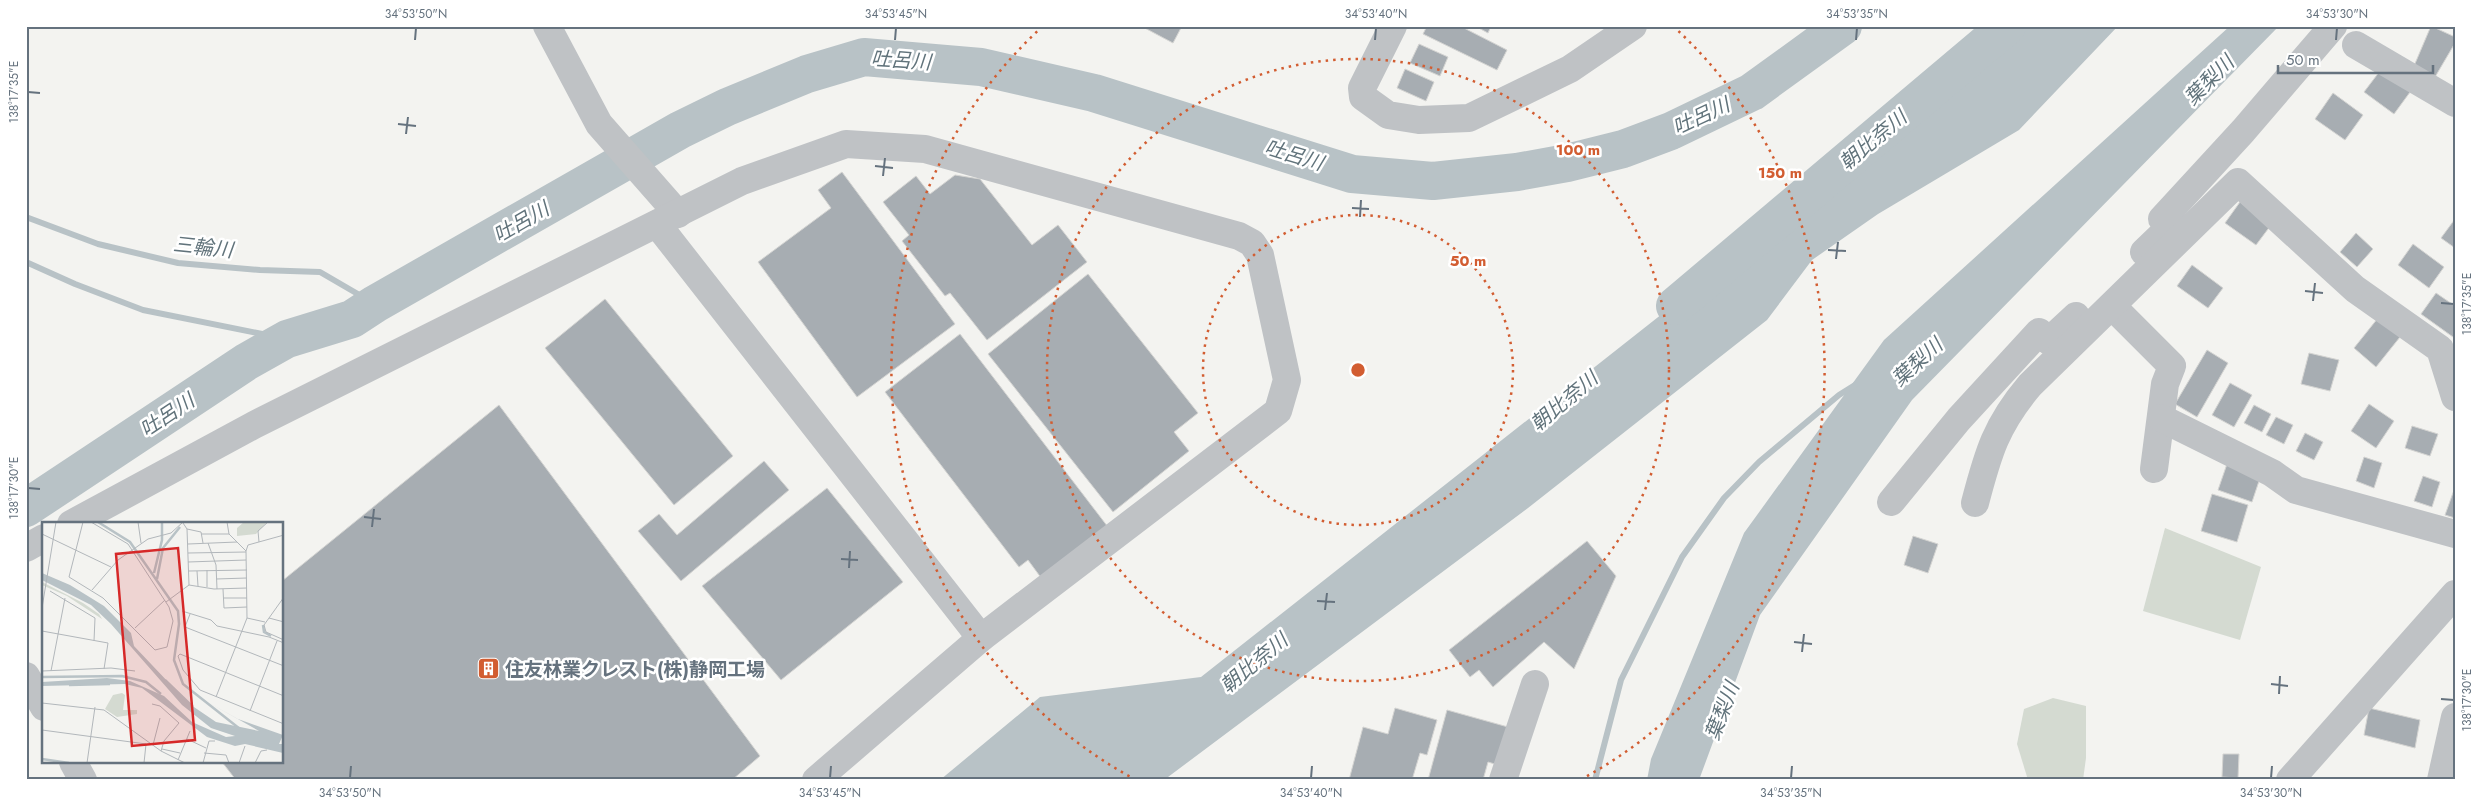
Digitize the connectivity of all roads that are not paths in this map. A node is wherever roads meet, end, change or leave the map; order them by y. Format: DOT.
graph roads {
  1 [pos="547,26"];
  2 [pos="1393,26"];
  3 [pos="1633,26"];
  4 [pos="2333,26"];
  5 [pos="2356,46"];
  6 [pos="2454,102"];
  7 [pos="2238,182"];
  8 [pos="667,219"];
  9 [pos="2169,228"];
  10 [pos="2113,307"];
  11 [pos="2049,341"];
  12 [pos="2455,397"];
  13 [pos="2009,410"];
  14 [pos="2161,418"];
  15 [pos="2154,469"];
  16 [pos="1892,502"];
  17 [pos="1975,503"];
  18 [pos="76,522"];
  19 [pos="2455,534"];
  20 [pos="42,539"];
  21 [pos="26,548"];
  22 [pos="2451,605"];
  23 [pos="981,638"];
  24 [pos="26,676"];
  25 [pos="1535,684"];
  26 [pos="42,704"];
  27 [pos="2455,718"];
  28 [pos="75,764"];
  29 [pos="83,780"];
  30 [pos="816,780"];
  31 [pos="1503,780"];
  32 [pos="2290,780"];
  33 [pos="2441,780"];
  1 -- 8 [label="street"];
  2 -- 3 [label="street"];
  4 -- 9 [label="street"];
  5 -- 6 [label="street"];
  7 -- 9 [label="street"];
  7 -- 10 [label="street"];
  7 -- 12 [label="street"];
  8 -- 18 [label="street"];
  8 -- 23 [label="street"];
  8 -- 23 [label="street"];
  9 -- 11 [label="street"];
  10 -- 13 [label="street"];
  10 -- 14 [label="street"];
  11 -- 13 [label="street"];
  11 -- 16 [label="street"];
  13 -- 17 [label="street"];
  14 -- 15 [label="street"];
  14 -- 19 [label="street"];
  20 -- 21 [label="street"];
  22 -- 32 [label="street"];
  23 -- 30 [label="street"];
  24 -- 26 [label="street"];
  25 -- 31 [label="street"];
  27 -- 33 [label="street"];
  28 -- 29 [label="street"];
}
